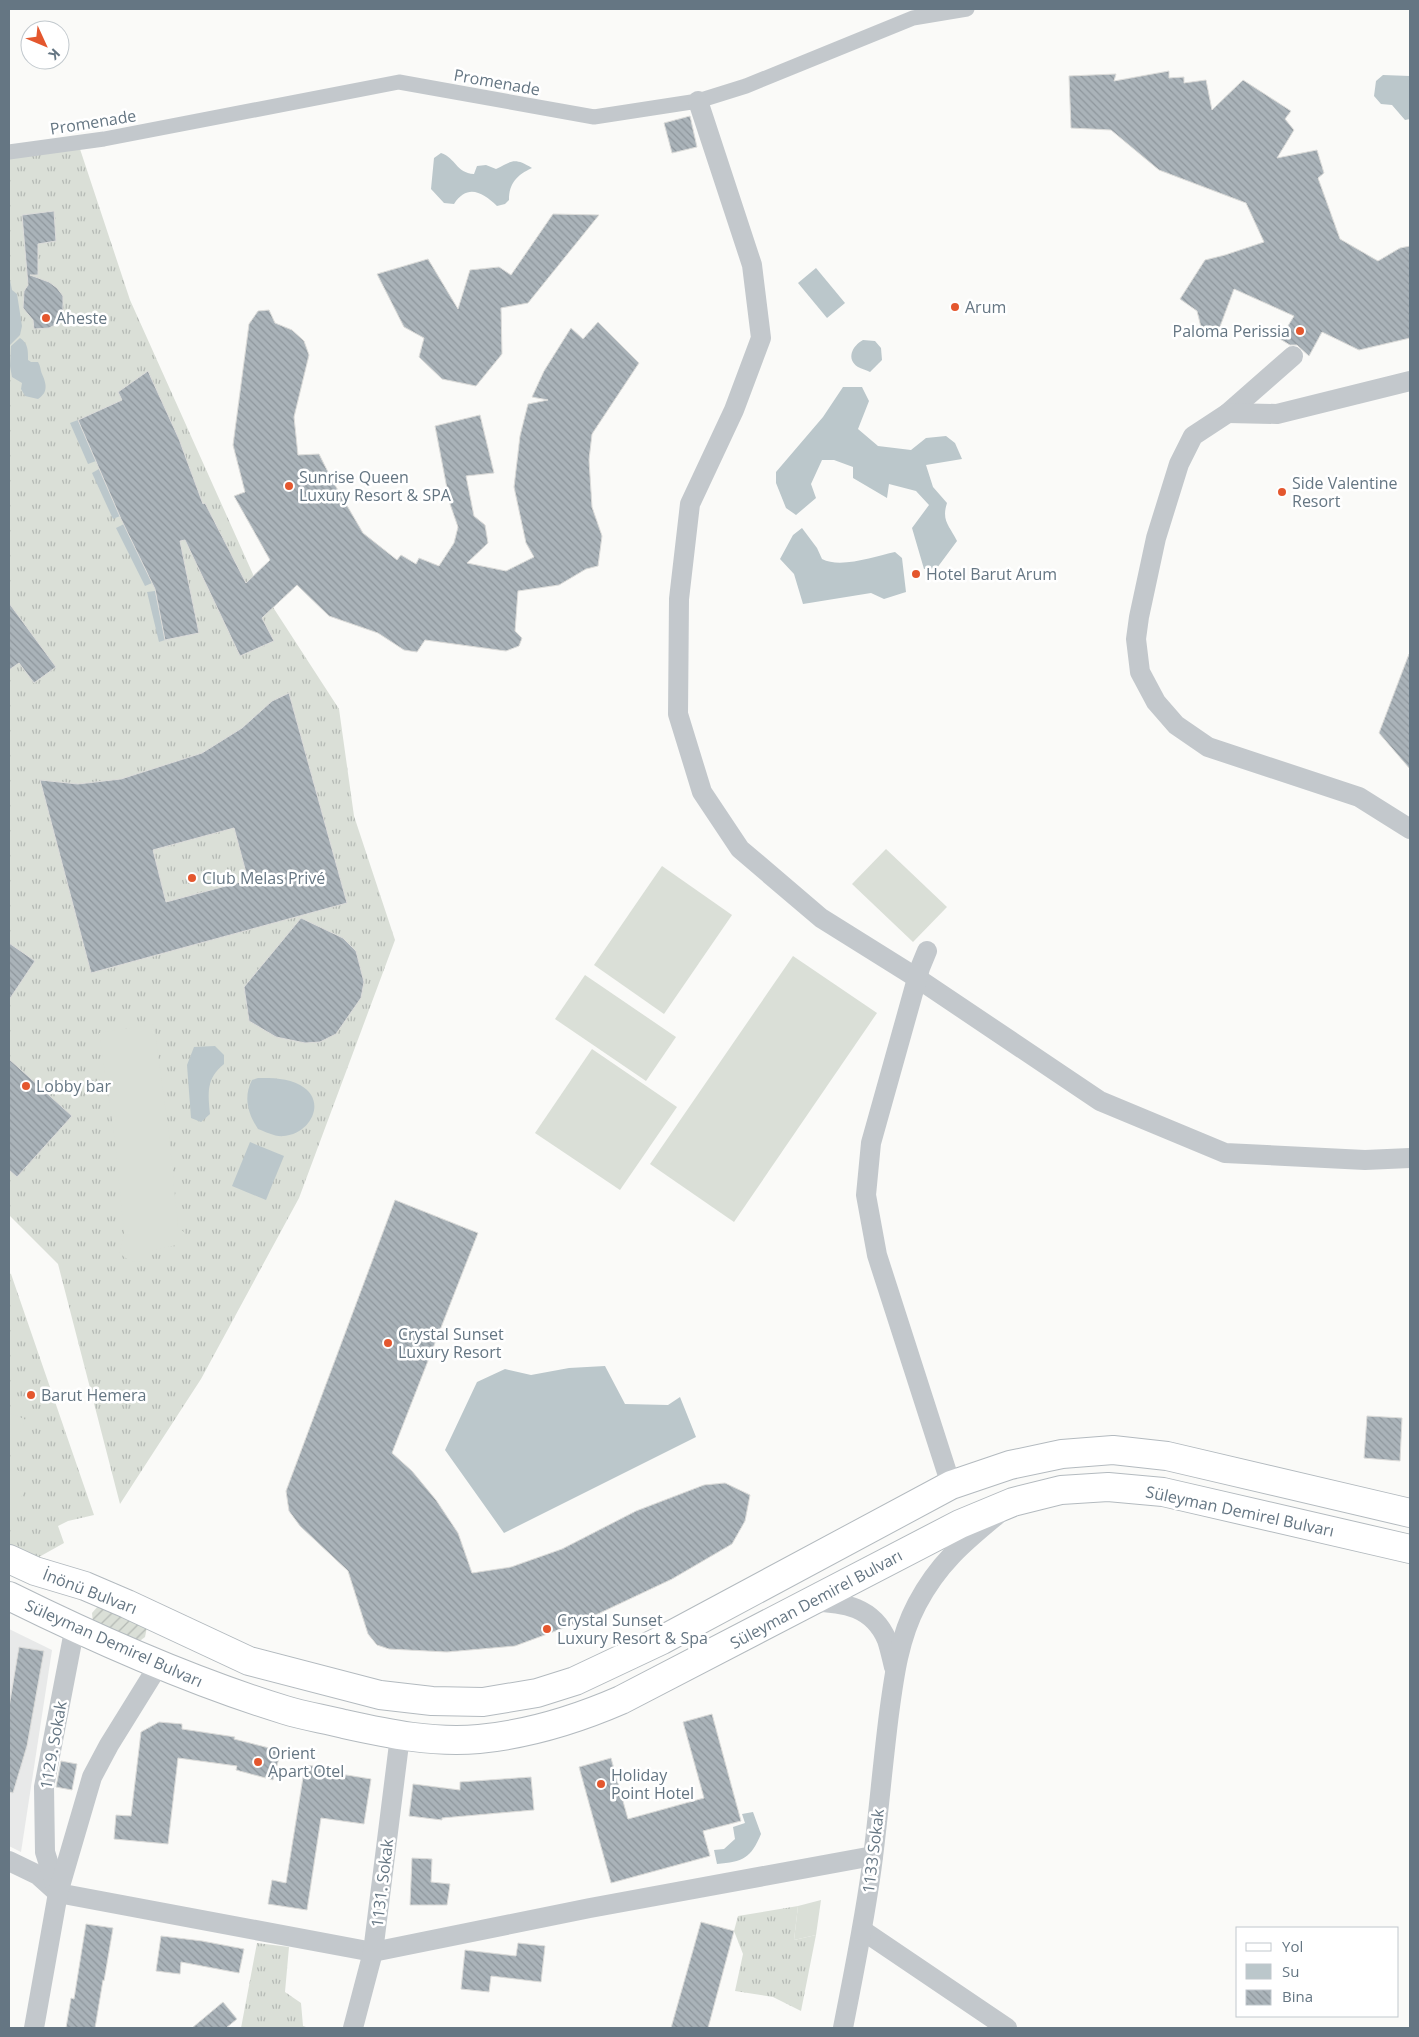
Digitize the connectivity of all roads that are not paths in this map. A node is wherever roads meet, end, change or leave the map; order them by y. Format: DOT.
graph roads {
  1 [pos="967,9"];
  2 [pos="698,101"];
  3 [pos="9,152"];
  4 [pos="1293,356"];
  5 [pos="1410,381"];
  6 [pos="1228,413"];
  7 [pos="1410,829"];
  8 [pos="927,951"];
  9 [pos="917,978"];
  10 [pos="1410,1158"];
  11 [pos="951,1486"];
  12 [pos="1013,1502"];
  13 [pos="1410,1513"];
  14 [pos="1410,1549"];
  15 [pos="9,1559"];
  16 [pos="84,1586"];
  17 [pos="9,1596"];
  18 [pos="810,1602"];
  19 [pos="171,1624"];
  20 [pos="75,1626"];
  21 [pos="158,1666"];
  22 [pos="895,1672"];
  23 [pos="400,1736"];
  24 [pos="873,1856"];
  25 [pos="9,1860"];
  26 [pos="58,1893"];
  27 [pos="862,1930"];
  28 [pos="373,1952"];
  29 [pos="34,2028"];
  30 [pos="353,2028"];
  31 [pos="843,2028"];
  32 [pos="1007,2028"];
  1 -- 2 [label="street, Promenade"];
  2 -- 3 [label="street, Promenade"];
  2 -- 9 [label="street"];
  4 -- 6 [label="street"];
  5 -- 6 [label="street"];
  6 -- 7 [label="street"];
  8 -- 9 [label="street"];
  9 -- 10 [label="street"];
  9 -- 11 [label="street"];
  11 -- 13 [label="main road"];
  11 -- 19 [label="main road"];
  12 -- 14 [label="main road, Süleyman Demirel Bulvarı"];
  12 -- 18 [label="main road, Süleyman Demirel Bulvarı"];
  12 -- 22 [label="street, 1133 Sokak"];
  15 -- 16 [label="main road, İnönü Bulvarı"];
  16 -- 19 [label="main road, İnönü Bulvarı"];
  16 -- 20 [label="main road"];
  17 -- 20 [label="main road, Süleyman Demirel Bulvarı"];
  18 -- 22 [label="street"];
  18 -- 23 [label="main road, Süleyman Demirel Bulvarı"];
  19 -- 21 [label="main road"];
  20 -- 21 [label="main road, Süleyman Demirel Bulvarı"];
  20 -- 26 [label="street, 1129. Sokak"];
  21 -- 23 [label="main road, Süleyman Demirel Bulvarı"];
  21 -- 26 [label="street, 1129. Sokak"];
  22 -- 24 [label="street, 1133 Sokak"];
  23 -- 28 [label="street, 1131. Sokak"];
  24 -- 27 [label="street, 1133 Sokak"];
  24 -- 28 [label="street"];
  25 -- 26 [label="street"];
  26 -- 28 [label="street"];
  26 -- 29 [label="street, 1129. Sokak"];
  27 -- 31 [label="street, 1133 Sokak"];
  27 -- 32 [label="street"];
  28 -- 30 [label="street, 1131. Sokak"];
}
